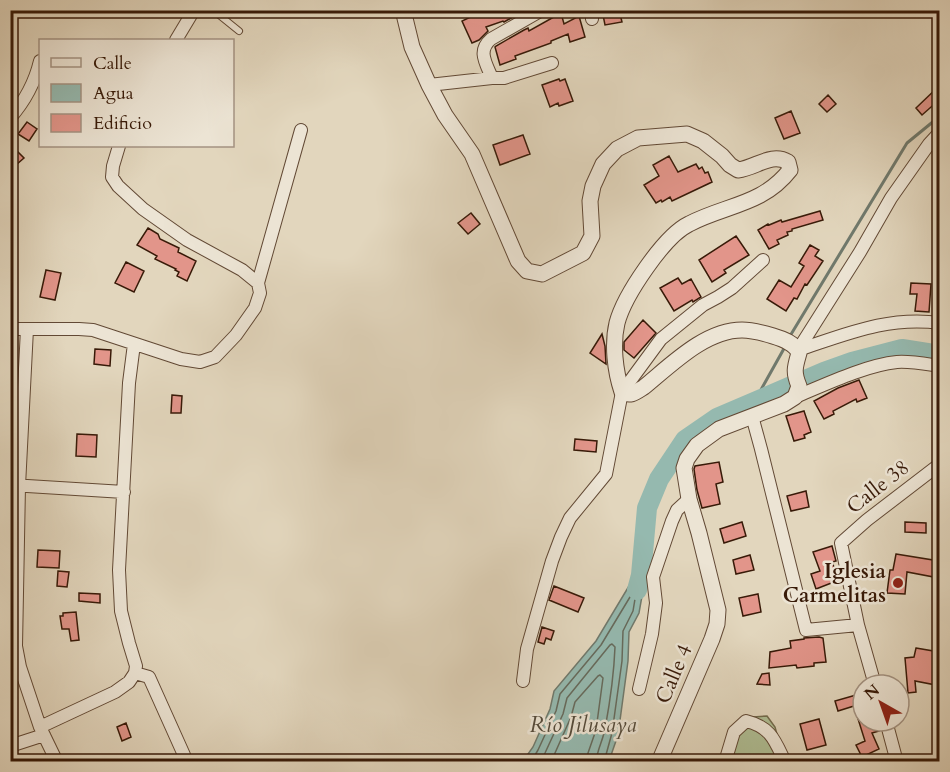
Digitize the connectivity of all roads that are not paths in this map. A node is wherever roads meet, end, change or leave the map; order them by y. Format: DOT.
graph roads {
  1 [pos="194,10"];
  2 [pos="213,10"];
  3 [pos="403,10"];
  4 [pos="542,10"];
  5 [pos="239,31"];
  6 [pos="177,39"];
  7 [pos="552,63"];
  8 [pos="39,65"];
  9 [pos="492,78"];
  10 [pos="429,85"];
  11 [pos="10,118"];
  12 [pos="301,130"];
  13 [pos="939,132"];
  14 [pos="119,147"];
  15 [pos="764,260"];
  16 [pos="258,283"];
  17 [pos="939,323"];
  18 [pos="10,329"];
  19 [pos="27,329"];
  20 [pos="134,344"];
  21 [pos="791,344"];
  22 [pos="939,366"];
  23 [pos="796,387"];
  24 [pos="622,392"];
  25 [pos="752,416"];
  26 [pos="939,464"];
  27 [pos="15,485"];
  28 [pos="123,492"];
  29 [pos="689,499"];
  30 [pos="858,625"];
  31 [pos="135,673"];
  32 [pos="872,673"];
  33 [pos="523,681"];
  34 [pos="639,689"];
  35 [pos="42,731"];
  36 [pos="889,733"];
  37 [pos="10,746"];
  38 [pos="184,755"];
  39 [pos="663,760"];
  40 [pos="57,762"];
  41 [pos="725,762"];
  42 [pos="785,762"];
  43 [pos="897,762"];
  1 -- 6 [label="street"];
  2 -- 5 [label="lane"];
  3 -- 10 [label="street"];
  4 -- 9 [label="street"];
  7 -- 9 [label="street"];
  8 -- 11 [label="street"];
  9 -- 10 [label="street"];
  10 -- 24 [label="street"];
  12 -- 16 [label="street"];
  13 -- 21 [label="street"];
  14 -- 16 [label="street"];
  15 -- 24 [label="street"];
  16 -- 20 [label="street"];
  17 -- 21 [label="street"];
  18 -- 19 [label="street"];
  19 -- 20 [label="street"];
  19 -- 27 [label="street"];
  20 -- 28 [label="street"];
  21 -- 23 [label="street"];
  21 -- 24 [label="street"];
  22 -- 23 [label="street"];
  23 -- 25 [label="street, Calle 4"];
  24 -- 33 [label="street"];
  25 -- 29 [label="street, Calle 4"];
  25 -- 30 [label="street"];
  26 -- 30 [label="street, Calle 38"];
  27 -- 28 [label="street"];
  27 -- 35 [label="street"];
  28 -- 31 [label="street"];
  29 -- 34 [label="street"];
  29 -- 39 [label="street, Calle 4"];
  30 -- 32 [label="street"];
  31 -- 35 [label="street"];
  31 -- 38 [label="street"];
  35 -- 37 [label="street"];
  35 -- 40 [label="street"];
  36 -- 43 [label="street"];
  41 -- 42 [label="street"];
}
